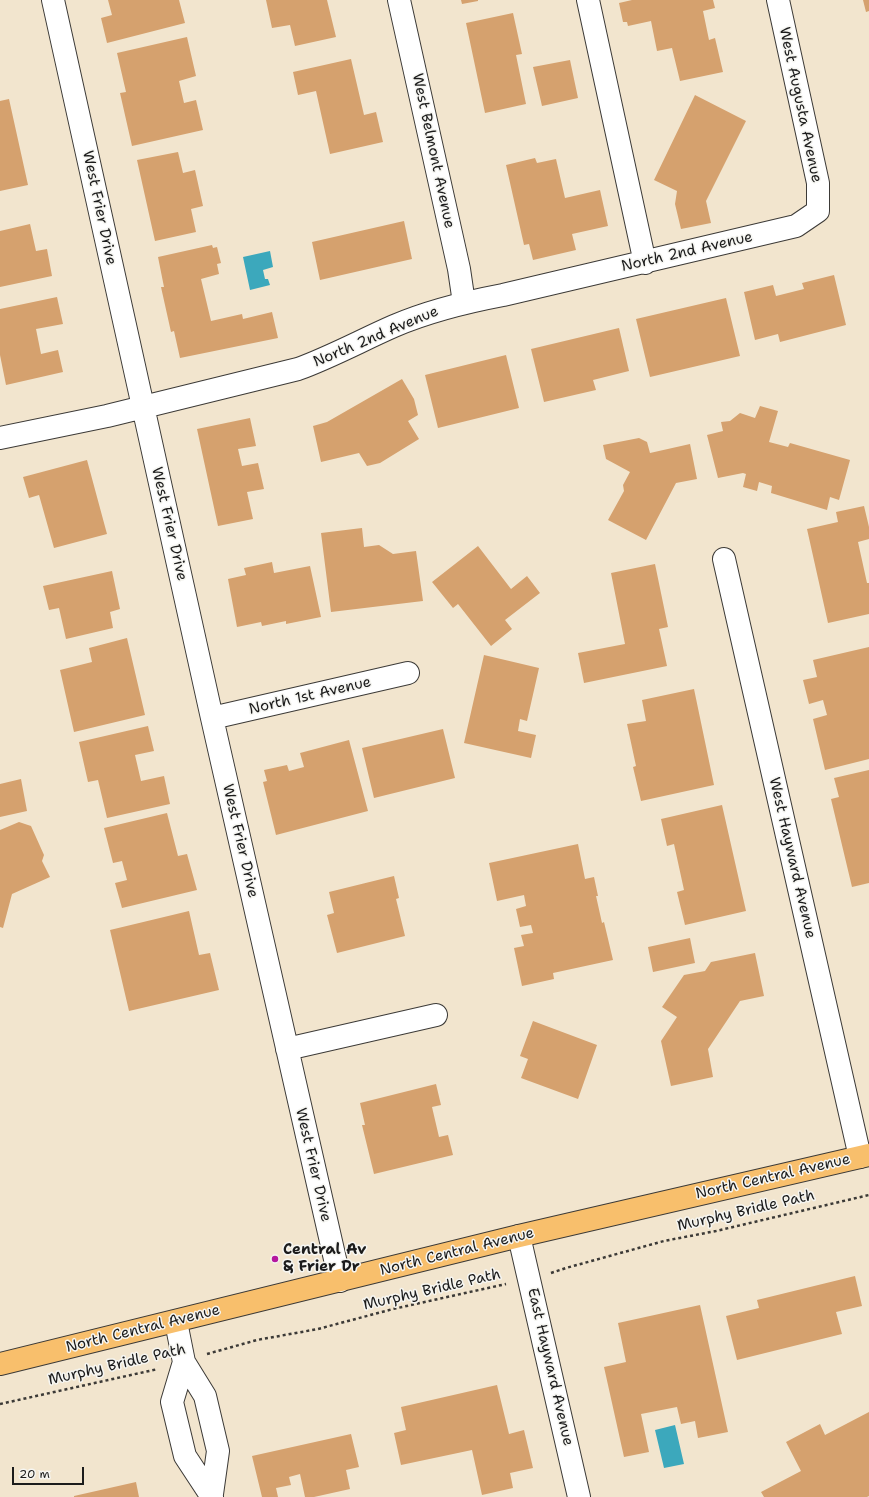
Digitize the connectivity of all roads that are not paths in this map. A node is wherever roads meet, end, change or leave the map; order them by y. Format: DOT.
graph roads {
  1 [pos="53,0"];
  2 [pos="399,0"];
  3 [pos="588,0"];
  4 [pos="778,0"];
  5 [pos="818,211"];
  6 [pos="645,262"];
  7 [pos="464,303"];
  8 [pos="143,407"];
  9 [pos="0,438"];
  10 [pos="724,558"];
  11 [pos="408,673"];
  12 [pos="212,718"];
  13 [pos="436,1015"];
  14 [pos="287,1049"];
  15 [pos="864,1156"];
  16 [pos="519,1236"];
  17 [pos="340,1281"];
  18 [pos="176,1322"];
  19 [pos="184,1362"];
  20 [pos="0,1364"];
  21 [pos="212,1496"];
  22 [pos="580,1497"];
  1 -- 8 [label="street, West Frier Drive"];
  2 -- 7 [label="street, West Belmont Avenue"];
  3 -- 6 [label="street"];
  4 -- 5 [label="street, West Augusta Avenue"];
  5 -- 6 [label="street, North 2nd Avenue"];
  6 -- 7 [label="street, North 2nd Avenue"];
  7 -- 8 [label="street, North 2nd Avenue"];
  8 -- 9 [label="street, North 2nd Avenue"];
  8 -- 12 [label="street, West Frier Drive"];
  10 -- 15 [label="street, West Hayward Avenue"];
  11 -- 12 [label="street, North 1st Avenue"];
  12 -- 14 [label="street, West Frier Drive"];
  13 -- 14 [label="street"];
  14 -- 17 [label="street, West Frier Drive"];
  15 -- 16 [label="main road, North Central Avenue"];
  16 -- 17 [label="main road, North Central Avenue"];
  16 -- 22 [label="street, East Hayward Avenue"];
  17 -- 18 [label="main road, North Central Avenue"];
  18 -- 19 [label="street"];
  18 -- 20 [label="main road, North Central Avenue"];
  19 -- 21 [label="street"];
  19 -- 21 [label="street"];
}
